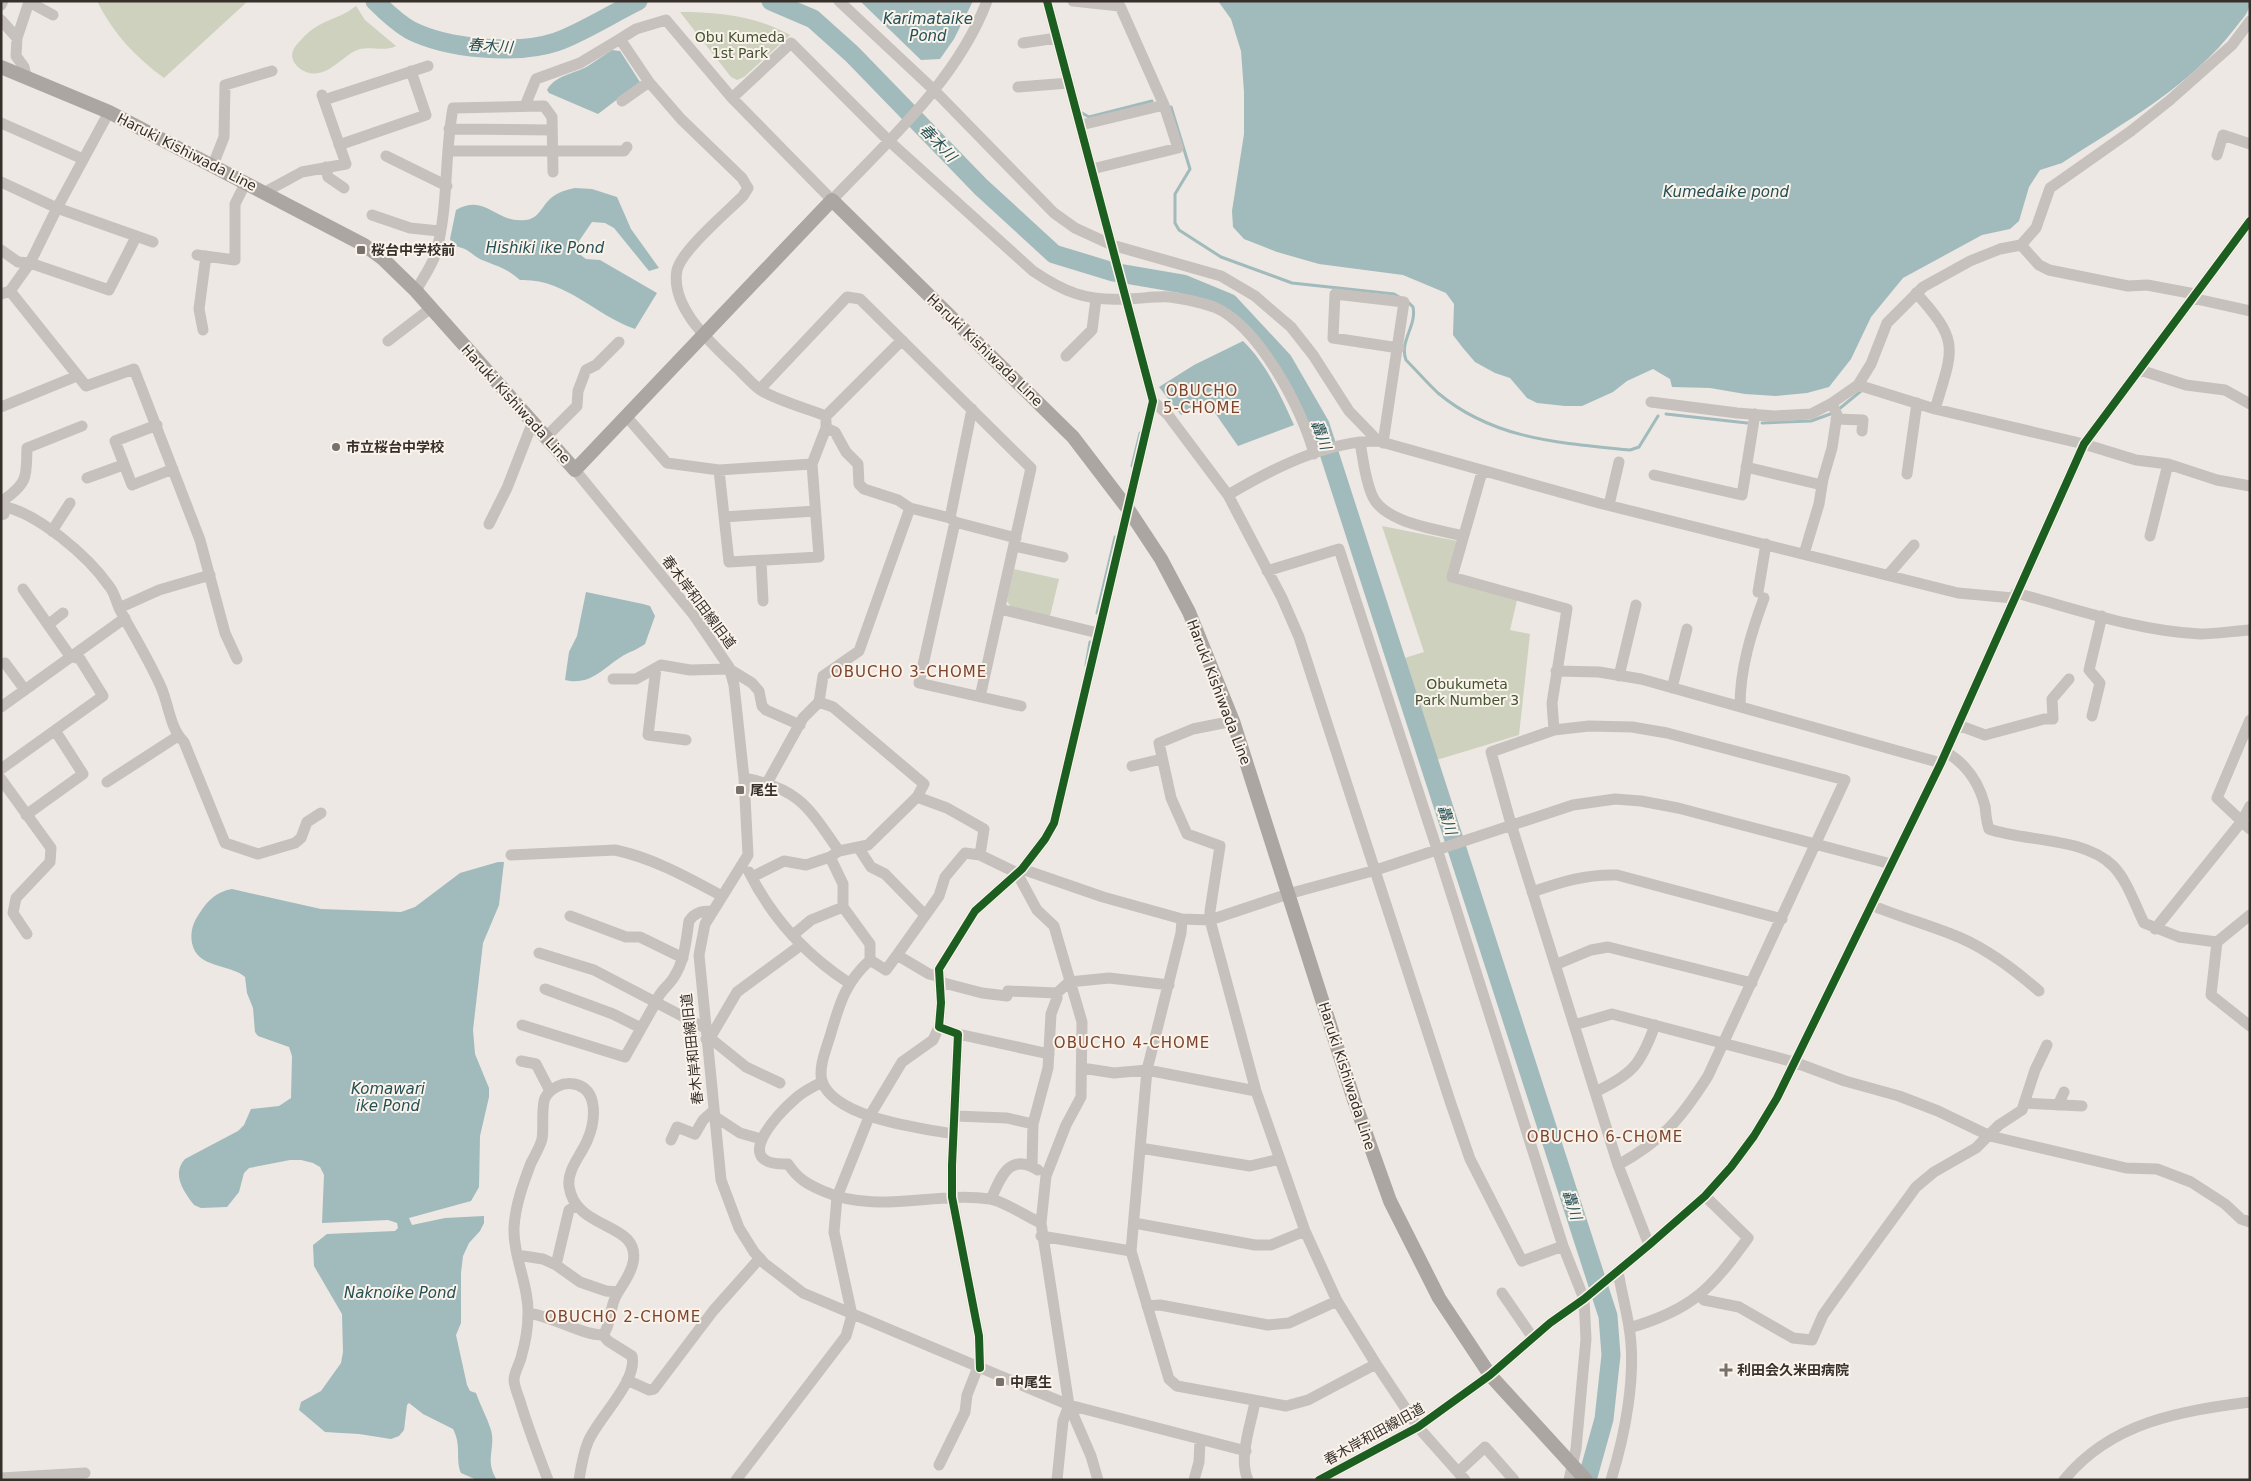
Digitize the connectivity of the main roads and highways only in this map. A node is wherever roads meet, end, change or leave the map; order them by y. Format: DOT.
graph roads {
  1 [pos="1,67"];
  2 [pos="1586,1480"];
  1 -- 2 [label="main road, Haruki Kishiwada Line"];
}
